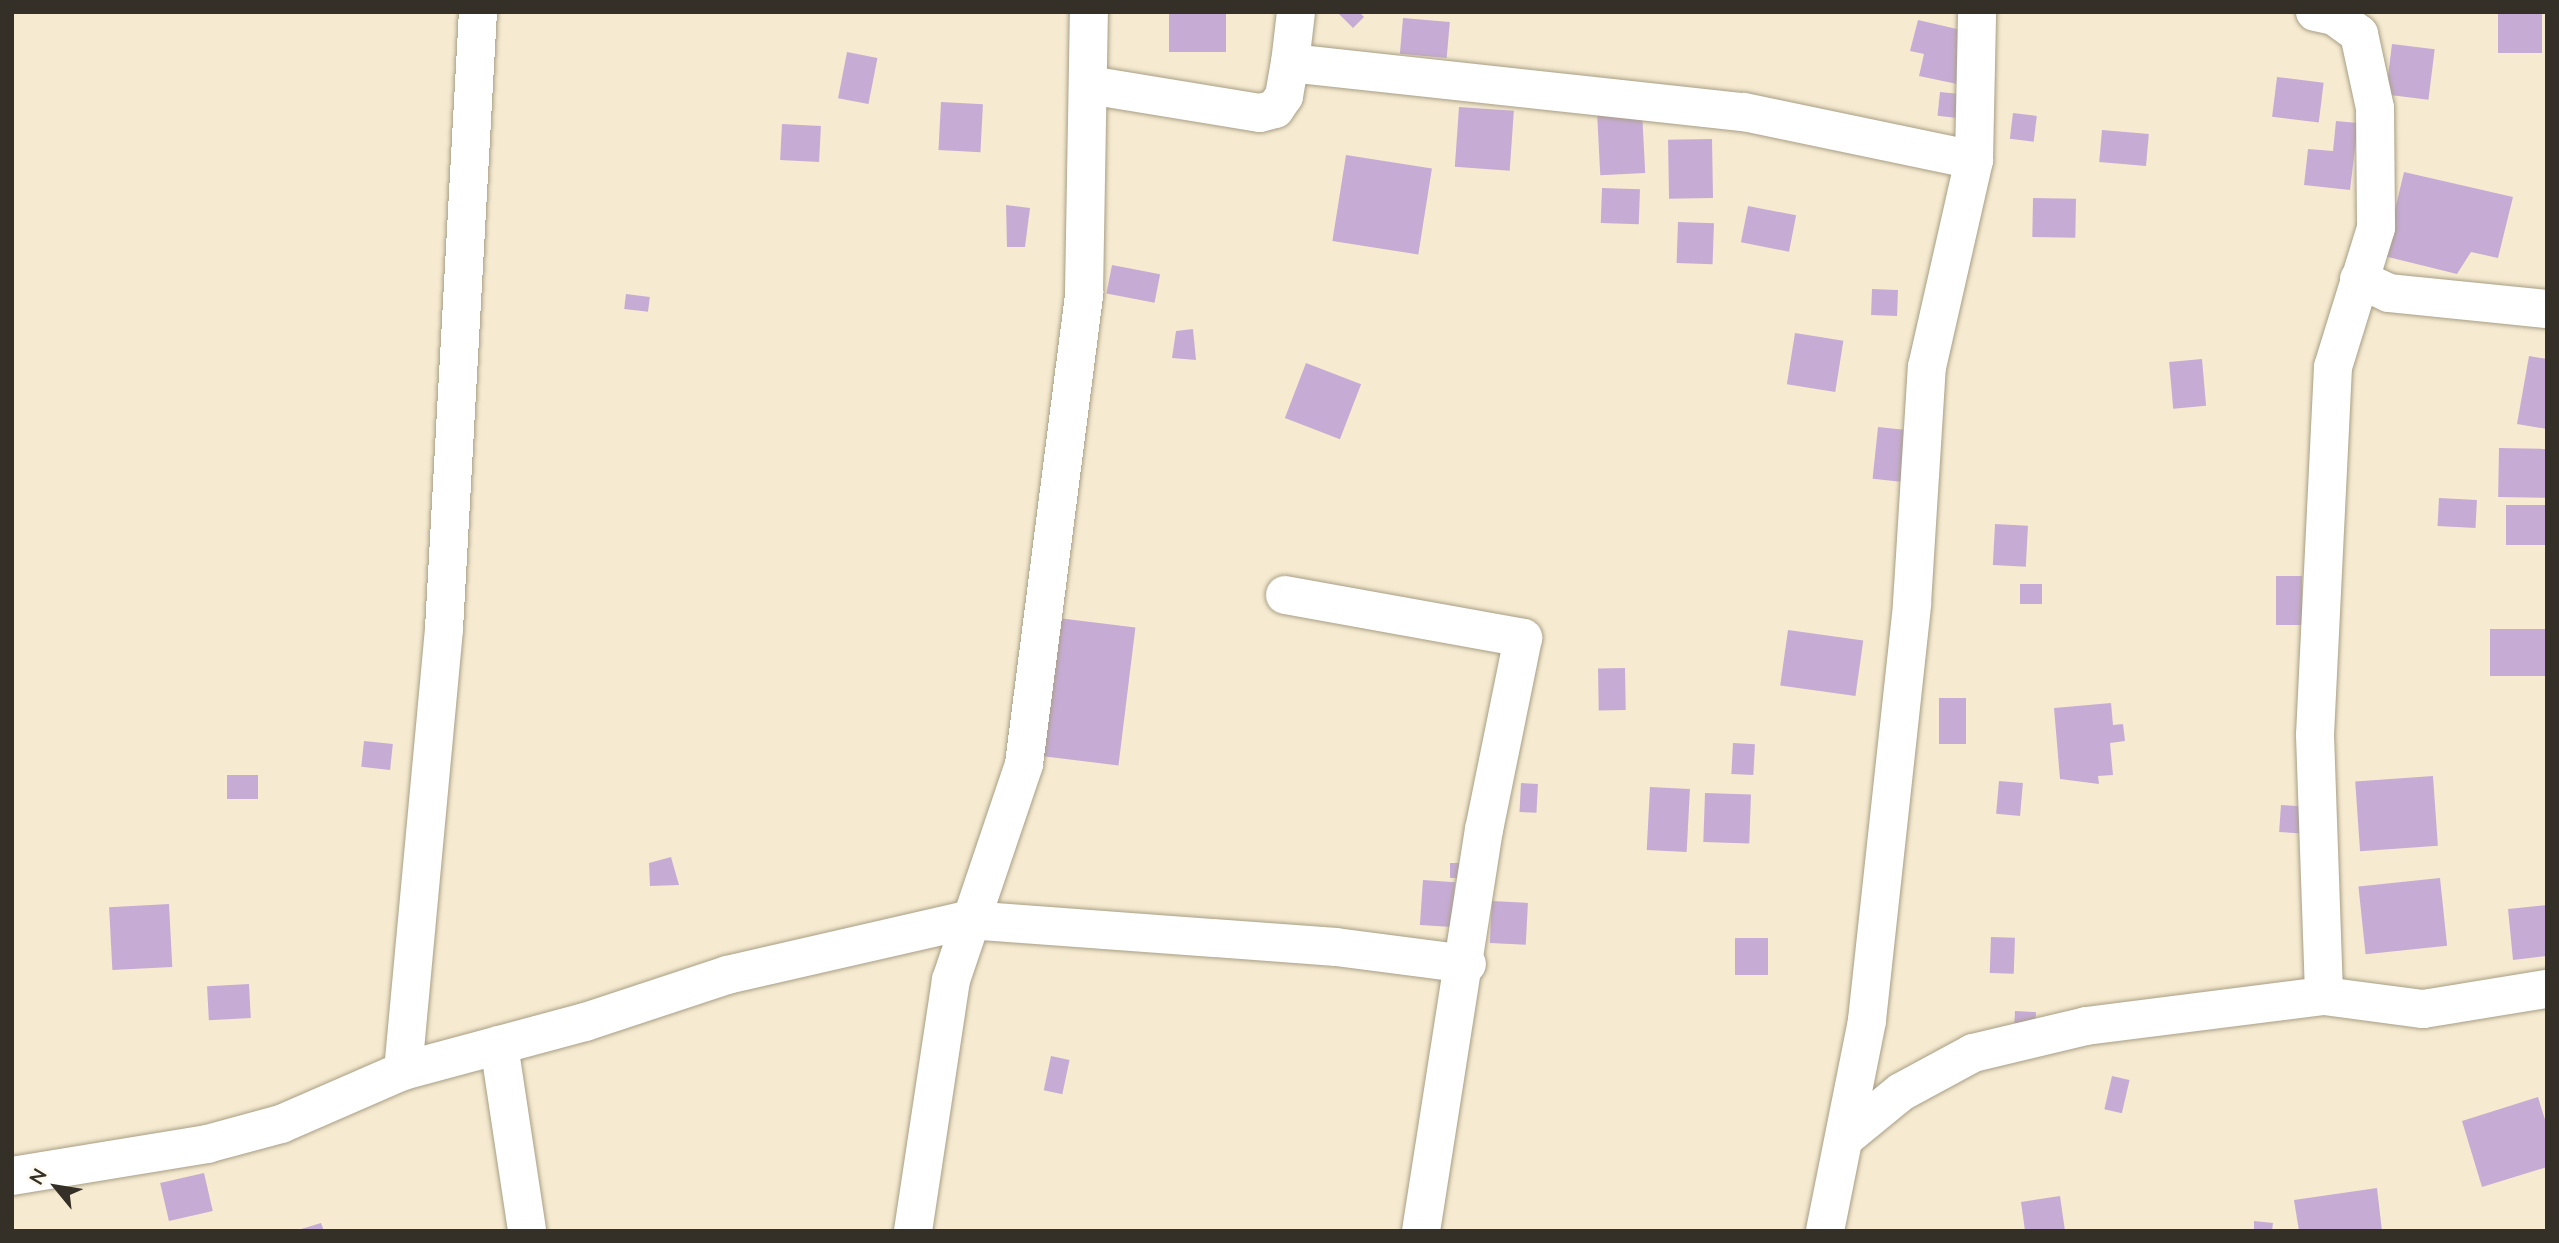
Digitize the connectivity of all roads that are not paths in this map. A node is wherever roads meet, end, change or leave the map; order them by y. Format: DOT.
graph roads {
  1 [pos="478,12"];
  2 [pos="1089,12"];
  3 [pos="1296,12"];
  4 [pos="1977,12"];
  5 [pos="2315,12"];
  6 [pos="1290,63"];
  7 [pos="1089,85"];
  8 [pos="1974,160"];
  9 [pos="2359,279"];
  10 [pos="2547,310"];
  11 [pos="1285,595"];
  12 [pos="968,920"];
  13 [pos="1467,964"];
  14 [pos="2547,989"];
  15 [pos="2324,996"];
  16 [pos="499,1045"];
  17 [pos="403,1071"];
  18 [pos="1846,1137"];
  19 [pos="12,1176"];
  20 [pos="527,1231"];
  21 [pos="912,1231"];
  22 [pos="1421,1231"];
  23 [pos="1825,1231"];
  1 -- 17 [label="street"];
  2 -- 7 [label="street"];
  3 -- 6 [label="street"];
  4 -- 8 [label="street"];
  5 -- 9 [label="street"];
  6 -- 7 [label="street"];
  6 -- 8 [label="street"];
  7 -- 12 [label="street"];
  8 -- 18 [label="street"];
  9 -- 10 [label="street"];
  9 -- 15 [label="street"];
  11 -- 13 [label="street"];
  12 -- 13 [label="street"];
  12 -- 16 [label="street"];
  12 -- 21 [label="street"];
  13 -- 22 [label="street"];
  14 -- 15 [label="street"];
  15 -- 18 [label="street"];
  16 -- 17 [label="street"];
  16 -- 20 [label="street"];
  17 -- 19 [label="street"];
  18 -- 23 [label="street"];
}
